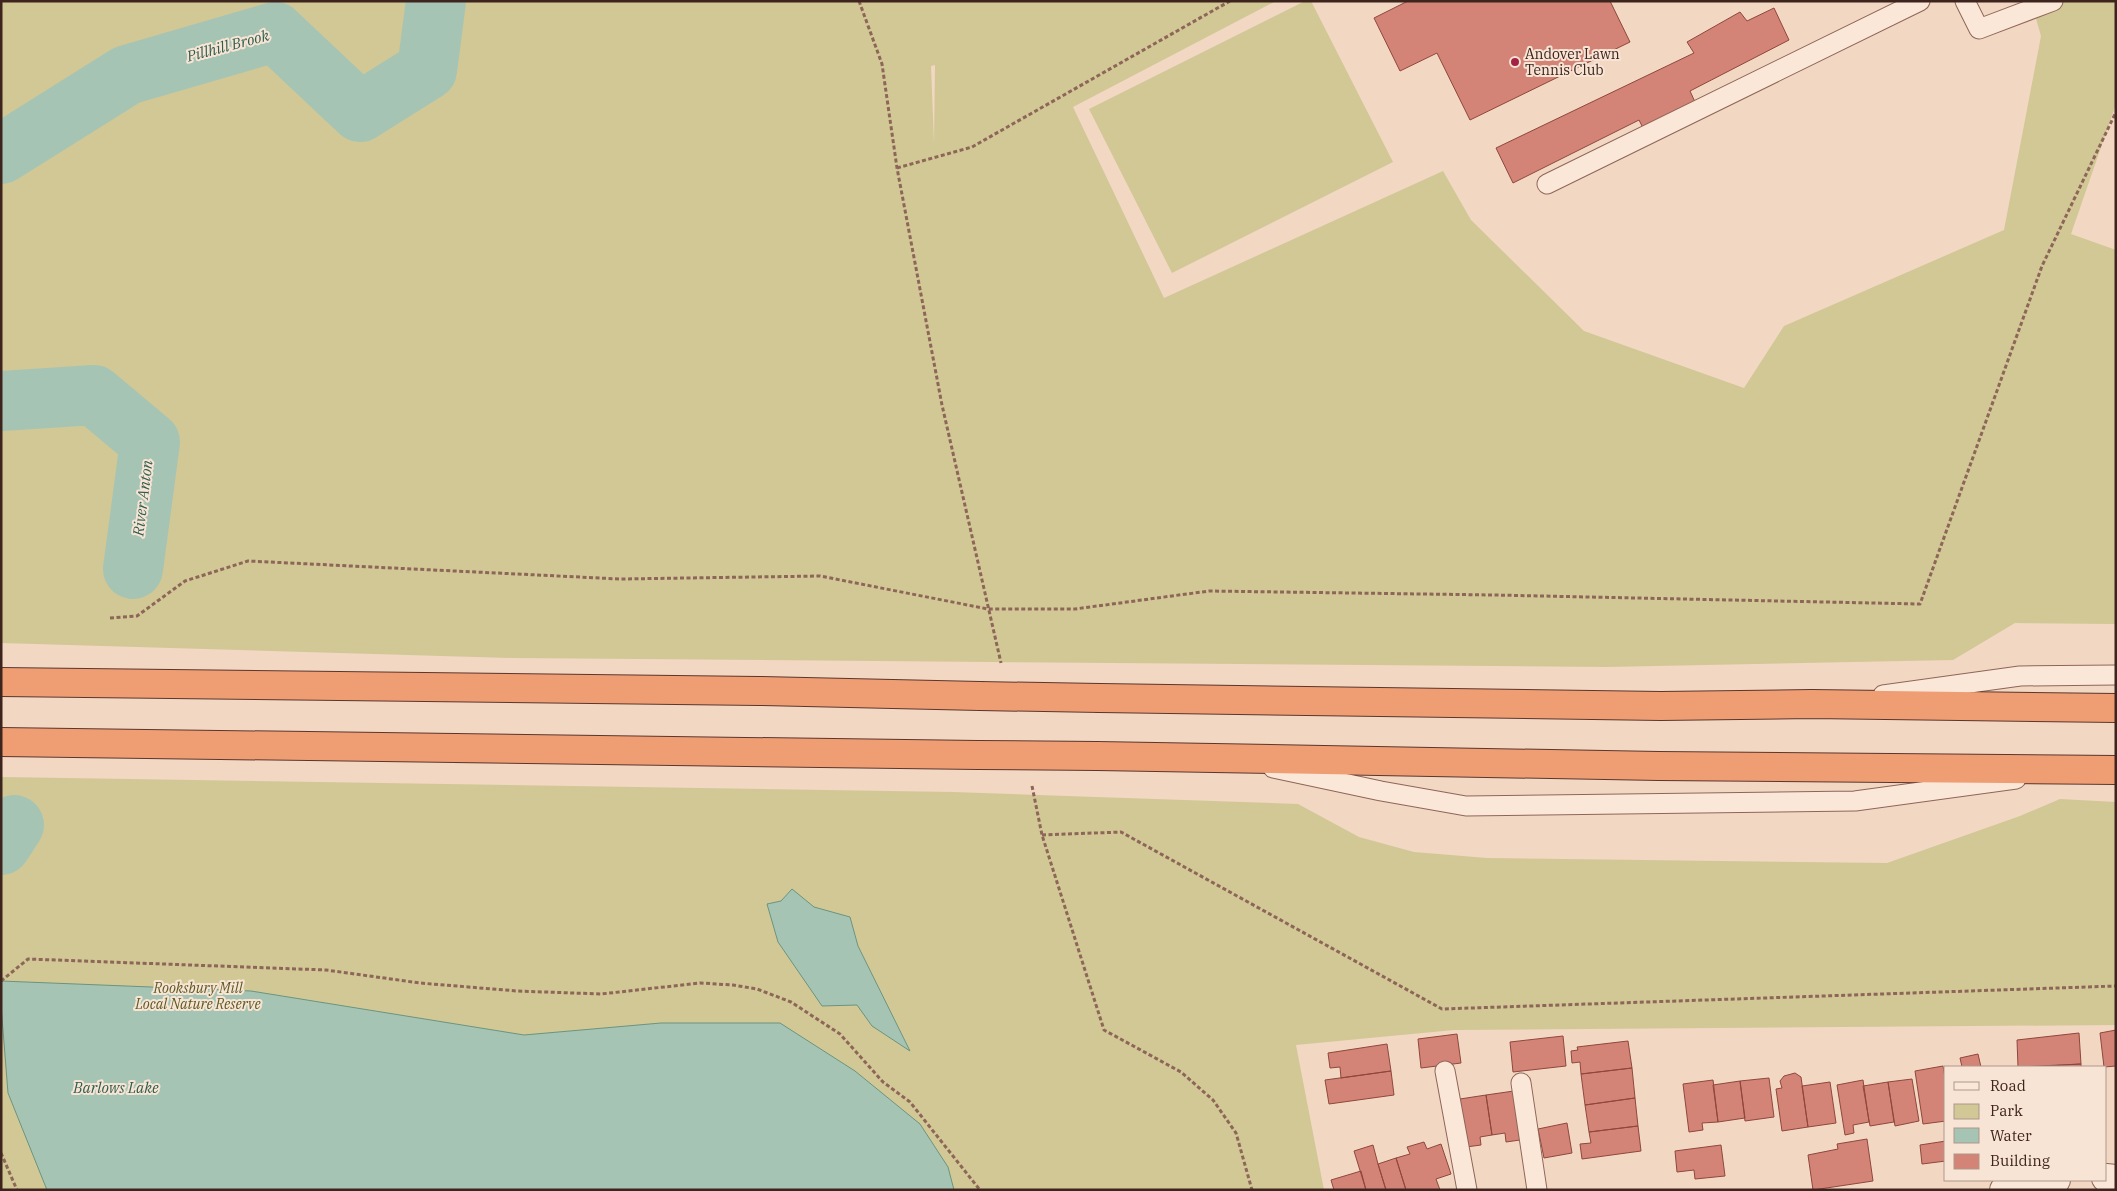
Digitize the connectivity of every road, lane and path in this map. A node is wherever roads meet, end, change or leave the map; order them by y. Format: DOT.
graph roads {
  1 [pos="860,1"];
  2 [pos="1230,1"];
  3 [pos="1920,1"];
  4 [pos="1965,1"];
  5 [pos="2053,1"];
  6 [pos="2116,112"];
  7 [pos="897,168"];
  8 [pos="1547,184"];
  9 [pos="988,609"];
  10 [pos="110,618"];
  11 [pos="1001,663"];
  12 [pos="2116,675"];
  13 [pos="1,682"];
  14 [pos="1812,704"];
  15 [pos="2116,708"];
  16 [pos="1,742"];
  17 [pos="1229,759"];
  18 [pos="2086,770"];
  19 [pos="2116,770"];
  20 [pos="1031,778"];
  21 [pos="1042,835"];
  22 [pos="1,981"];
  23 [pos="2116,986"];
  24 [pos="1445,1071"];
  25 [pos="1521,1083"];
  26 [pos="1,1153"];
  27 [pos="2051,1181"];
  28 [pos="17,1190"];
  29 [pos="980,1190"];
  30 [pos="1252,1190"];
  31 [pos="1466,1190"];
  32 [pos="1537,1190"];
  33 [pos="2004,1190"];
  1 -- 7 [label="path"];
  2 -- 7 [label="path"];
  3 -- 8 [label="lane"];
  4 -- 5 [label="lane"];
  6 -- 9 [label="path"];
  7 -- 9 [label="path"];
  9 -- 10 [label="path"];
  9 -- 11 [label="path"];
  12 -- 14 [label="lane"];
  13 -- 14 [label="highway, bridge"];
  14 -- 15 [label="highway"];
  16 -- 17 [label="highway, bridge"];
  17 -- 18 [label="highway"];
  17 -- 18 [label="lane"];
  18 -- 19 [label="highway"];
  20 -- 21 [label="path"];
  21 -- 23 [label="path"];
  21 -- 30 [label="path"];
  22 -- 29 [label="path"];
  24 -- 31 [label="lane"];
  25 -- 32 [label="lane"];
  26 -- 28 [label="path"];
  27 -- 33 [label="street"];
}
